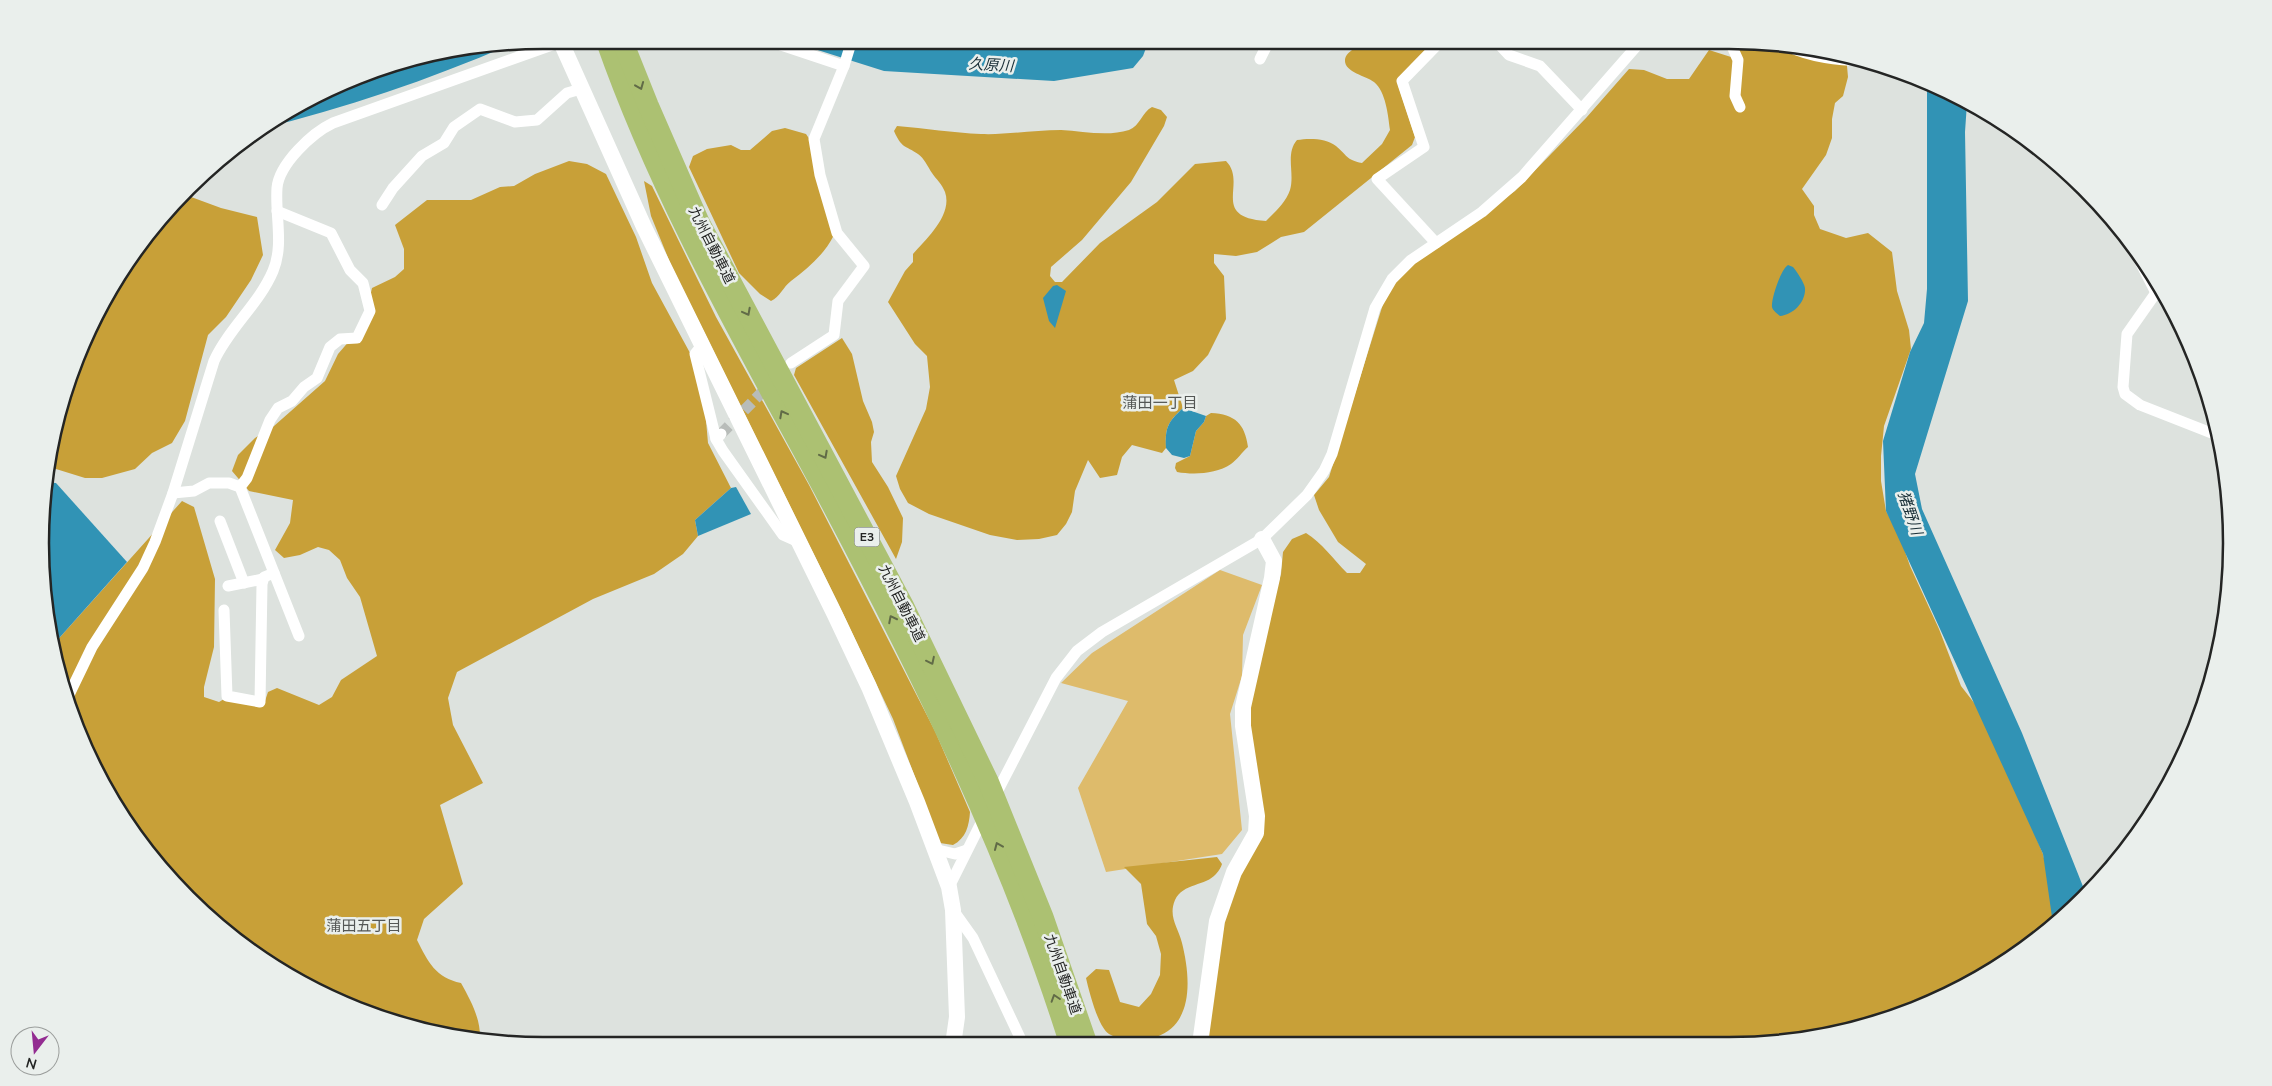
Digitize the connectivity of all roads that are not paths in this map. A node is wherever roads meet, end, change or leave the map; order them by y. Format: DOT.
graph roads {
  1 [pos="539,49"];
  2 [pos="565,49"];
  3 [pos="617,49"];
  4 [pos="619,49"];
  5 [pos="793,49"];
  6 [pos="849,49"];
  7 [pos="1265,49"];
  8 [pos="1433,49"];
  9 [pos="1503,49"];
  10 [pos="1634,49"];
  11 [pos="1733,49"];
  12 [pos="1260,59"];
  13 [pos="844,66"];
  14 [pos="582,89"];
  15 [pos="1740,106"];
  16 [pos="1582,110"];
  17 [pos="382,205"];
  18 [pos="278,211"];
  19 [pos="1436,243"];
  20 [pos="2155,292"];
  21 [pos="703,344"];
  22 [pos="790,363"];
  23 [pos="2210,432"];
  24 [pos="240,487"];
  25 [pos="173,493"];
  26 [pos="220,521"];
  27 [pos="1262,539"];
  28 [pos="801,543"];
  29 [pos="274,573"];
  30 [pos="263,579"];
  31 [pos="244,583"];
  32 [pos="228,586"];
  33 [pos="224,610"];
  34 [pos="299,636"];
  35 [pos="71,690"];
  36 [pos="969,846"];
  37 [pos="934,849"];
  38 [pos="949,887"];
  39 [pos="953,910"];
  40 [pos="954,1037"];
  41 [pos="1020,1037"];
  42 [pos="1068,1037"];
  43 [pos="1085,1037"];
  44 [pos="1201,1037"];
  1 -- 18 [label="street"];
  2 -- 14 [label="street"];
  42 -- 3 [label="highway, 九州自動車道 / E3, one-way"];
  4 -- 43 [label="highway, 九州自動車道 / E3, one-way"];
  5 -- 13 [label="street"];
  6 -- 13 [label="street"];
  7 -- 12 [label="street"];
  8 -- 19 [label="street"];
  9 -- 16 [label="street"];
  10 -- 16 [label="street"];
  11 -- 15 [label="street"];
  13 -- 22 [label="street"];
  14 -- 17 [label="street"];
  14 -- 21 [label="street"];
  16 -- 19 [label="street"];
  18 -- 24 [label="street"];
  18 -- 25 [label="street"];
  19 -- 27 [label="street"];
  20 -- 23 [label="street"];
  21 -- 28 [label="street"];
  21 -- 28 [label="street"];
  24 -- 25 [label="street"];
  24 -- 29 [label="street"];
  25 -- 35 [label="street"];
  26 -- 31 [label="street"];
  27 -- 36 [label="street"];
  27 -- 44 [label="street"];
  28 -- 37 [label="street"];
  29 -- 30 [label="street"];
  29 -- 34 [label="street"];
  30 -- 31 [label="street"];
  30 -- 33 [label="street"];
  31 -- 32 [label="street"];
  36 -- 37 [label="street"];
  36 -- 38 [label="street"];
  37 -- 38 [label="street"];
  38 -- 39 [label="street"];
  39 -- 40 [label="street"];
  39 -- 41 [label="street"];
}
